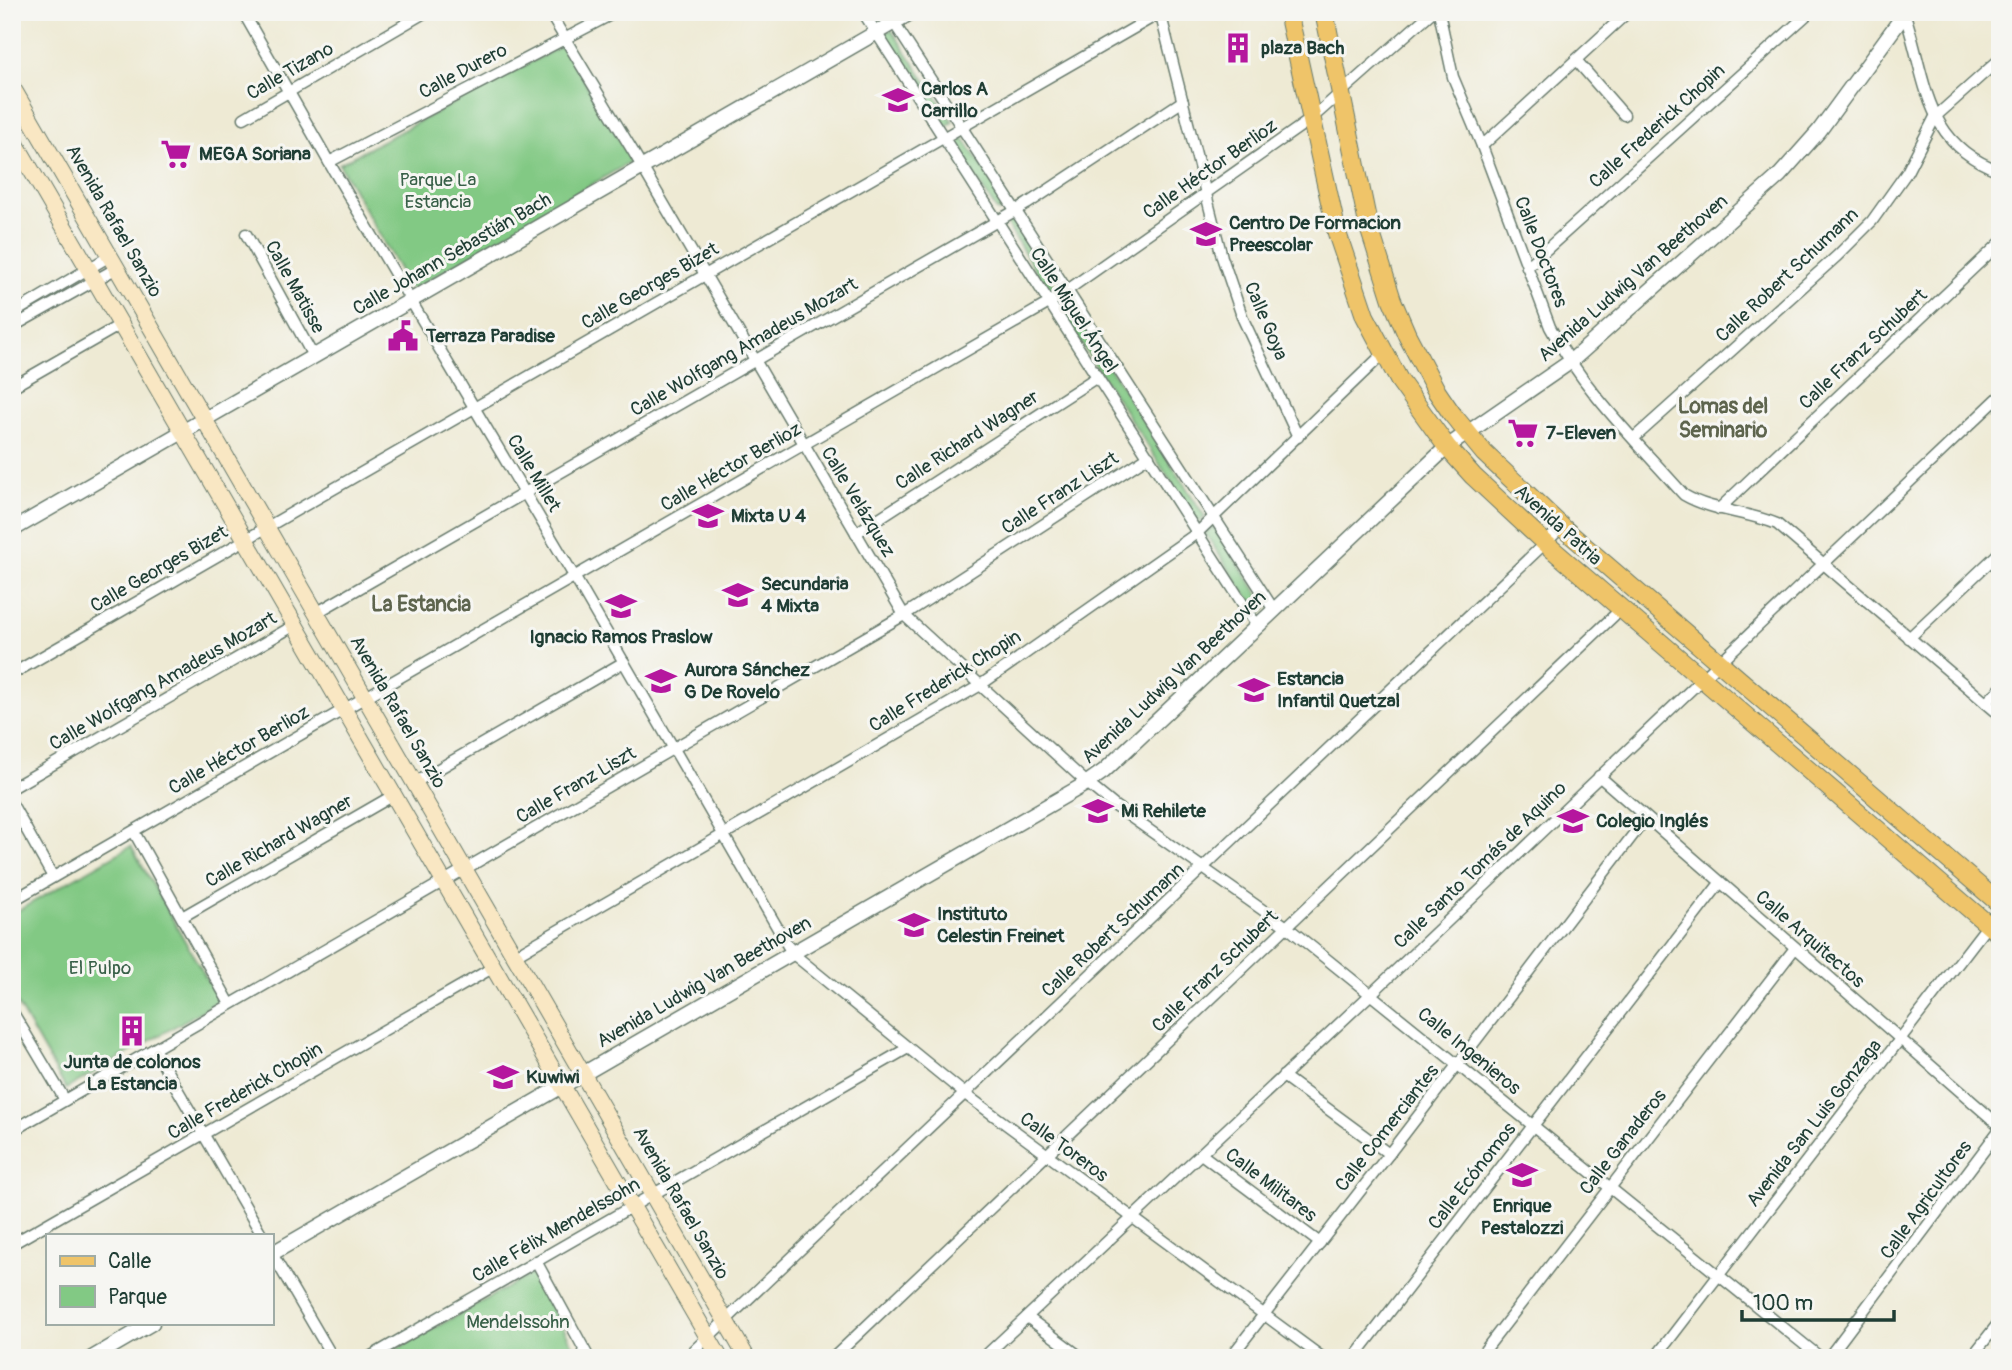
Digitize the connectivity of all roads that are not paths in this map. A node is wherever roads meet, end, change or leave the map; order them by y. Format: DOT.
graph roads {
  1 [pos="243,12"];
  2 [pos="426,12"];
  3 [pos="549,12"];
  4 [pos="616,12"];
  5 [pos="863,12"];
  6 [pos="912,12"];
  7 [pos="1160,12"];
  8 [pos="1288,12"];
  9 [pos="1324,12"];
  10 [pos="1432,12"];
  11 [pos="1439,12"];
  12 [pos="1628,12"];
  13 [pos="1810,12"];
  14 [pos="1905,13"];
  15 [pos="890,17"];
  16 [pos="876,32"];
  17 [pos="565,37"];
  18 [pos="2000,59"];
  19 [pos="1576,60"];
  20 [pos="12,87"];
  21 [pos="288,93"];
  22 [pos="1342,94"];
  23 [pos="1183,101"];
  24 [pos="1624,115"];
  25 [pos="1935,117"];
  26 [pos="244,118"];
  27 [pos="1311,119"];
  28 [pos="961,127"];
  29 [pos="12,137"];
  30 [pos="943,138"];
  31 [pos="1482,146"];
  32 [pos="328,163"];
  33 [pos="642,167"];
  34 [pos="2000,172"];
  35 [pos="1205,193"];
  36 [pos="1014,211"];
  37 [pos="996,221"];
  38 [pos="246,234"];
  39 [pos="2000,243"];
  40 [pos="113,262"];
  41 [pos="1527,267"];
  42 [pos="706,274"];
  43 [pos="91,275"];
  44 [pos="1066,292"];
  45 [pos="410,300"];
  46 [pos="1049,303"];
  47 [pos="33,308"];
  48 [pos="12,314"];
  49 [pos="120,325"];
  50 [pos="12,327"];
  51 [pos="1384,353"];
  52 [pos="313,356"];
  53 [pos="755,360"];
  54 [pos="1570,362"];
  55 [pos="1097,377"];
  56 [pos="12,387"];
  57 [pos="2000,396"];
  58 [pos="475,408"];
  59 [pos="204,419"];
  60 [pos="183,432"];
  61 [pos="1466,433"];
  62 [pos="1298,436"];
  63 [pos="1634,438"];
  64 [pos="804,446"];
  65 [pos="1447,447"];
  66 [pos="1149,456"];
  67 [pos="525,493"];
  68 [pos="1719,509"];
  69 [pos="1214,518"];
  70 [pos="267,527"];
  71 [pos="1562,527"];
  72 [pos="12,530"];
  73 [pos="856,533"];
  74 [pos="1197,533"];
  75 [pos="246,540"];
  76 [pos="1545,543"];
  77 [pos="2000,552"];
  78 [pos="1823,564"];
  79 [pos="574,576"];
  80 [pos="1621,609"];
  81 [pos="1274,610"];
  82 [pos="316,613"];
  83 [pos="904,615"];
  84 [pos="295,625"];
  85 [pos="1257,626"];
  86 [pos="1909,638"];
  87 [pos="624,662"];
  88 [pos="1720,662"];
  89 [pos="12,674"];
  90 [pos="1702,679"];
  91 [pos="979,686"];
  92 [pos="2000,689"];
  93 [pos="365,697"];
  94 [pos="1986,702"];
  95 [pos="345,709"];
  96 [pos="2000,715"];
  97 [pos="673,748"];
  98 [pos="1599,776"];
  99 [pos="414,783"];
  100 [pos="1087,783"];
  101 [pos="12,788"];
  102 [pos="394,795"];
  103 [pos="12,804"];
  104 [pos="1646,818"];
  105 [pos="134,832"];
  106 [pos="722,834"];
  107 [pos="1203,869"];
  108 [pos="464,870"];
  109 [pos="53,877"];
  110 [pos="444,881"];
  111 [pos="1720,883"];
  112 [pos="12,901"];
  113 [pos="2000,904"];
  114 [pos="2000,909"];
  115 [pos="181,917"];
  116 [pos="1287,927"];
  117 [pos="1994,930"];
  118 [pos="1795,948"];
  119 [pos="792,953"];
  120 [pos="514,956"];
  121 [pos="494,967"];
  122 [pos="1371,994"];
  123 [pos="230,1004"];
  124 [pos="13,1013"];
  125 [pos="1899,1040"];
  126 [pos="908,1048"];
  127 [pos="154,1049"];
  128 [pos="1458,1064"];
  129 [pos="583,1074"];
  130 [pos="1283,1076"];
  131 [pos="563,1086"];
  132 [pos="965,1094"];
  133 [pos="65,1100"];
  134 [pos="1533,1125"];
  135 [pos="2000,1128"];
  136 [pos="12,1130"];
  137 [pos="203,1135"];
  138 [pos="1201,1154"];
  139 [pos="1389,1154"];
  140 [pos="1046,1156"];
  141 [pos="1611,1187"];
  142 [pos="652,1195"];
  143 [pos="632,1206"];
  144 [pos="1132,1219"];
  145 [pos="261,1234"];
  146 [pos="1320,1243"];
  147 [pos="12,1244"];
  148 [pos="273,1252"];
  149 [pos="273,1255"];
  150 [pos="536,1261"];
  151 [pos="1719,1275"];
  152 [pos="1263,1315"];
  153 [pos="1027,1317"];
  154 [pos="725,1321"];
  155 [pos="2000,1321"];
  156 [pos="150,1324"];
  157 [pos="708,1337"];
  158 [pos="92,1358"];
  159 [pos="333,1358"];
  160 [pos="368,1358"];
  161 [pos="589,1358"];
  162 [pos="686,1358"];
  163 [pos="720,1358"];
  164 [pos="747,1358"];
  165 [pos="833,1358"];
  166 [pos="983,1358"];
  167 [pos="1082,1358"];
  168 [pos="1230,1358"];
  169 [pos="1323,1358"];
  170 [pos="1354,1358"];
  171 [pos="1479,1358"];
  172 [pos="1655,1358"];
  173 [pos="1821,1358"];
  174 [pos="1828,1358"];
  175 [pos="1971,1358"];
  1 -- 21 [label="street, Calle Millet"];
  2 -- 21 [label="street, Calle Tizano"];
  3 -- 17 [label="street, Calle Velázquez"];
  4 -- 17 [label="street, Calle Durero"];
  5 -- 16 [label="street, Calle Miguel Ángel"];
  6 -- 15 [label="street, Calle Johann Sebastián Bach"];
  7 -- 23 [label="street, Calle Goya"];
  7 -- 28 [label="street, Calle Georges Bizet"];
  8 -- 27 [label="main road, Avenida Patria"];
  9 -- 22 [label="main road, Avenida Patria"];
  10 -- 22 [label="street, Calle Héctor Berlioz"];
  11 -- 31 [label="street, Calle Doctores"];
  12 -- 19 [label="street"];
  13 -- 41 [label="street, Calle Frederick Chopin"];
  14 -- 25 [label="street"];
  14 -- 54 [label="street, Avenida Ludwig Van Beethoven"];
  15 -- 16 [label="street, Calle Johann Sebastián Bach"];
  15 -- 28 [label="street, Calle Miguel Ángel"];
  16 -- 30 [label="street, Calle Miguel Ángel"];
  16 -- 33 [label="street, Calle Johann Sebastián Bach"];
  17 -- 32 [label="street, Calle Durero"];
  17 -- 33 [label="street, Calle Velázquez"];
  18 -- 25 [label="street, Calle Robert Schumann"];
  19 -- 24 [label="street"];
  19 -- 31 [label="street"];
  20 -- 40 [label="main road, Avenida Rafael Sanzio"];
  21 -- 26 [label="street, Calle Tizano"];
  21 -- 32 [label="street, Calle Millet"];
  22 -- 27 [label="street, Calle Héctor Berlioz"];
  22 -- 61 [label="main road, Avenida Patria"];
  23 -- 35 [label="street, Calle Goya"];
  23 -- 36 [label="street, Calle Wolfgang Amadeus Mozart"];
  25 -- 34 [label="street"];
  25 -- 63 [label="street, Calle Robert Schumann"];
  27 -- 35 [label="street, Calle Héctor Berlioz"];
  27 -- 51 [label="main road, Avenida Patria"];
  28 -- 30 [label="street, Calle Georges Bizet"];
  28 -- 36 [label="street, Calle Miguel Ángel"];
  29 -- 43 [label="main road"];
  30 -- 37 [label="street, Calle Miguel Ángel"];
  30 -- 42 [label="street, Calle Georges Bizet"];
  31 -- 41 [label="street, Calle Doctores"];
  32 -- 45 [label="street, Calle Millet"];
  33 -- 42 [label="street, Calle Velázquez"];
  33 -- 45 [label="street, Calle Johann Sebastián Bach"];
  35 -- 44 [label="street, Calle Héctor Berlioz"];
  35 -- 62 [label="street, Calle Goya"];
  36 -- 37 [label="street, Calle Wolfgang Amadeus Mozart"];
  36 -- 44 [label="street, Calle Miguel Ángel"];
  37 -- 46 [label="street, Calle Miguel Ángel"];
  37 -- 53 [label="street, Calle Wolfgang Amadeus Mozart"];
  38 -- 52 [label="street, Calle Matisse"];
  39 -- 68 [label="street, Calle Franz Schubert"];
  40 -- 43 [label="street"];
  40 -- 59 [label="main road, Avenida Rafael Sanzio"];
  41 -- 54 [label="street, Calle Doctores"];
  42 -- 53 [label="street, Calle Velázquez"];
  42 -- 58 [label="street, Calle Georges Bizet"];
  43 -- 47 [label="street"];
  43 -- 49 [label="main road"];
  44 -- 46 [label="street, Calle Héctor Berlioz"];
  44 -- 69 [label="street, Calle Miguel Ángel"];
  45 -- 52 [label="street, Calle Johann Sebastián Bach"];
  45 -- 58 [label="street, Calle Millet"];
  46 -- 55 [label="street, Calle Miguel Ángel"];
  46 -- 64 [label="street, Calle Héctor Berlioz"];
  47 -- 48 [label="street"];
  47 -- 50 [label="street"];
  49 -- 56 [label="street"];
  49 -- 60 [label="main road"];
  51 -- 62 [label="street, Calle Frederick Chopin"];
  51 -- 65 [label="main road, Avenida Patria"];
  52 -- 59 [label="street, Calle Johann Sebastián Bach"];
  53 -- 64 [label="street, Calle Velázquez"];
  53 -- 67 [label="street, Calle Wolfgang Amadeus Mozart"];
  54 -- 61 [label="street, Avenida Ludwig Van Beethoven"];
  54 -- 63 [label="street, Calle Doctores"];
  55 -- 66 [label="street, Calle Miguel Ángel"];
  55 -- 73 [label="street, Calle Richard Wagner"];
  57 -- 78 [label="street, Calle Santo Tomás de Aquino"];
  58 -- 67 [label="street, Calle Millet"];
  58 -- 70 [label="street, Calle Georges Bizet"];
  59 -- 60 [label="street, Calle Johann Sebastián Bach"];
  59 -- 70 [label="main road, Avenida Rafael Sanzio"];
  60 -- 72 [label="street, Calle Johann Sebastián Bach"];
  60 -- 75 [label="main road"];
  61 -- 65 [label="street, Avenida Ludwig Van Beethoven"];
  61 -- 71 [label="main road, Avenida Patria"];
  62 -- 69 [label="street, Calle Frederick Chopin"];
  63 -- 68 [label="street, Calle Doctores"];
  64 -- 73 [label="street, Calle Velázquez"];
  64 -- 79 [label="street, Calle Héctor Berlioz"];
  65 -- 76 [label="main road, Avenida Patria"];
  65 -- 81 [label="street, Avenida Ludwig Van Beethoven"];
  66 -- 74 [label="street, Calle Miguel Ángel"];
  66 -- 83 [label="street, Calle Franz Liszt"];
  67 -- 79 [label="street, Calle Millet"];
  67 -- 82 [label="street, Calle Wolfgang Amadeus Mozart"];
  68 -- 78 [label="street, Calle Doctores"];
  69 -- 74 [label="street, Calle Frederick Chopin"];
  69 -- 81 [label="street, Calle Miguel Ángel"];
  70 -- 75 [label="street, Calle Georges Bizet"];
  70 -- 82 [label="main road, Avenida Rafael Sanzio"];
  71 -- 76 [label="street, Calle Robert Schumann"];
  71 -- 88 [label="main road, Avenida Patria"];
  73 -- 83 [label="street, Calle Velázquez"];
  74 -- 85 [label="street, Calle Miguel Ángel"];
  74 -- 91 [label="street, Calle Frederick Chopin"];
  75 -- 84 [label="main road"];
  75 -- 89 [label="street, Calle Georges Bizet"];
  76 -- 80 [label="main road, Avenida Patria"];
  76 -- 107 [label="street, Calle Robert Schumann"];
  77 -- 86 [label="street"];
  78 -- 86 [label="street, Calle Doctores"];
  78 -- 88 [label="street, Calle Santo Tomás de Aquino"];
  79 -- 87 [label="street, Calle Millet"];
  79 -- 93 [label="street, Calle Héctor Berlioz"];
  80 -- 90 [label="main road, Avenida Patria"];
  80 -- 116 [label="street, Calle Franz Schubert"];
  81 -- 85 [label="street, Avenida Ludwig Van Beethoven"];
  82 -- 93 [label="main road, Avenida Rafael Sanzio"];
  83 -- 91 [label="street, Calle Velázquez"];
  83 -- 97 [label="street, Calle Franz Liszt"];
  84 -- 95 [label="main road"];
  84 -- 101 [label="street, Calle Wolfgang Amadeus Mozart"];
  85 -- 100 [label="street, Avenida Ludwig Van Beethoven"];
  86 -- 94 [label="street, Calle Doctores"];
  87 -- 97 [label="street, Calle Millet"];
  87 -- 99 [label="street"];
  88 -- 90 [label="street, Calle Santo Tomás de Aquino"];
  88 -- 113 [label="main road, Avenida Patria"];
  90 -- 98 [label="street, Calle Santo Tomás de Aquino"];
  90 -- 117 [label="main road, Avenida Patria"];
  91 -- 100 [label="street, Calle Velázquez"];
  91 -- 106 [label="street, Calle Frederick Chopin"];
  92 -- 94 [label="street"];
  93 -- 95 [label="street, Calle Héctor Berlioz"];
  93 -- 99 [label="main road, Avenida Rafael Sanzio"];
  94 -- 96 [label="street, Calle Doctores"];
  95 -- 102 [label="main road"];
  95 -- 105 [label="street, Calle Héctor Berlioz"];
  97 -- 106 [label="street, Calle Millet"];
  97 -- 108 [label="street, Calle Franz Liszt"];
  98 -- 104 [label="street, Calle Arquitectos"];
  98 -- 122 [label="street, Calle Santo Tomás de Aquino"];
  99 -- 108 [label="main road, Avenida Rafael Sanzio"];
  100 -- 107 [label="street, Calle Ingenieros"];
  100 -- 119 [label="street, Avenida Ludwig Van Beethoven"];
  102 -- 110 [label="main road"];
  102 -- 115 [label="street, Calle Richard Wagner"];
  103 -- 109 [label="street"];
  104 -- 111 [label="street, Calle Arquitectos"];
  104 -- 128 [label="street, Calle Comerciantes"];
  105 -- 109 [label="street, Calle Héctor Berlioz"];
  105 -- 115 [label="street"];
  106 -- 119 [label="street, Calle Millet"];
  106 -- 120 [label="street, Calle Frederick Chopin"];
  107 -- 116 [label="street, Calle Ingenieros"];
  107 -- 132 [label="street, Calle Robert Schumann"];
  108 -- 110 [label="street, Calle Franz Liszt"];
  108 -- 120 [label="main road, Avenida Rafael Sanzio"];
  109 -- 112 [label="street, Calle Héctor Berlioz"];
  110 -- 121 [label="main road"];
  110 -- 123 [label="street, Calle Franz Liszt"];
  111 -- 118 [label="street, Calle Arquitectos"];
  111 -- 134 [label="street, Calle Ecónomos"];
  114 -- 117 [label="street, Avenida San Luis Gonzaga"];
  115 -- 123 [label="street"];
  116 -- 122 [label="street, Calle Ingenieros"];
  116 -- 140 [label="street, Calle Franz Schubert"];
  117 -- 125 [label="street, Avenida San Luis Gonzaga"];
  118 -- 125 [label="street, Calle Arquitectos"];
  118 -- 141 [label="street, Calle Ganaderos"];
  119 -- 126 [label="street, Calle Toreros"];
  119 -- 129 [label="street, Avenida Ludwig Van Beethoven"];
  120 -- 129 [label="main road, Avenida Rafael Sanzio"];
  121 -- 131 [label="main road"];
  121 -- 137 [label="street, Calle Frederick Chopin"];
  122 -- 128 [label="street, Calle Ingenieros"];
  122 -- 130 [label="street, Calle Santo Tomás de Aquino"];
  123 -- 127 [label="street, Calle Franz Liszt"];
  124 -- 133 [label="street"];
  125 -- 135 [label="street, Calle Arquitectos"];
  125 -- 151 [label="street, Avenida San Luis Gonzaga"];
  126 -- 132 [label="street, Calle Toreros"];
  126 -- 142 [label="street, Calle Félix Mendelssohn"];
  127 -- 133 [label="street, Calle Franz Liszt"];
  127 -- 137 [label="street"];
  128 -- 134 [label="street, Calle Ingenieros"];
  128 -- 139 [label="street, Calle Comerciantes"];
  129 -- 131 [label="street, Avenida Ludwig Van Beethoven"];
  129 -- 142 [label="main road, Avenida Rafael Sanzio"];
  130 -- 138 [label="street, Calle Santo Tomás de Aquino"];
  130 -- 139 [label="street"];
  131 -- 143 [label="main road"];
  131 -- 148 [label="street, Avenida Ludwig Van Beethoven"];
  132 -- 140 [label="street, Calle Toreros"];
  132 -- 154 [label="street, Calle Robert Schumann"];
  133 -- 136 [label="street, Calle Franz Liszt"];
  134 -- 141 [label="street, Calle Ingenieros"];
  134 -- 170 [label="street, Calle Ecónomos"];
  135 -- 174 [label="street, Calle Agricultores"];
  137 -- 145 [label="street"];
  137 -- 147 [label="street, Calle Frederick Chopin"];
  138 -- 144 [label="street, Calle Santo Tomás de Aquino"];
  138 -- 146 [label="street, Calle Militares"];
  139 -- 146 [label="street, Calle Comerciantes"];
  140 -- 144 [label="street, Calle Toreros"];
  140 -- 165 [label="street, Calle Franz Schubert"];
  141 -- 151 [label="street, Calle Ingenieros"];
  141 -- 171 [label="street, Calle Ganaderos"];
  142 -- 143 [label="street, Calle Félix Mendelssohn"];
  142 -- 154 [label="main road, Avenida Rafael Sanzio"];
  143 -- 150 [label="street, Calle Félix Mendelssohn"];
  143 -- 157 [label="main road"];
  144 -- 152 [label="street, Calle Toreros"];
  144 -- 153 [label="street, Calle Santo Tomás de Aquino"];
  146 -- 152 [label="street, Calle Comerciantes"];
  149 -- 159 [label="street"];
  150 -- 160 [label="street, Calle Félix Mendelssohn"];
  150 -- 161 [label="street"];
  151 -- 172 [label="street, Avenida San Luis Gonzaga"];
  151 -- 173 [label="street, Calle Ingenieros"];
  152 -- 168 [label="street, Calle Comerciantes"];
  152 -- 169 [label="street, Calle Toreros"];
  153 -- 166 [label="street, Calle Santo Tomás de Aquino"];
  153 -- 167 [label="street"];
  154 -- 157 [label="street, Calle Robert Schumann"];
  154 -- 164 [label="main road, Avenida Rafael Sanzio"];
  155 -- 175 [label="street"];
  156 -- 158 [label="street"];
  157 -- 162 [label="street, Calle Robert Schumann"];
  157 -- 163 [label="main road"];
}
